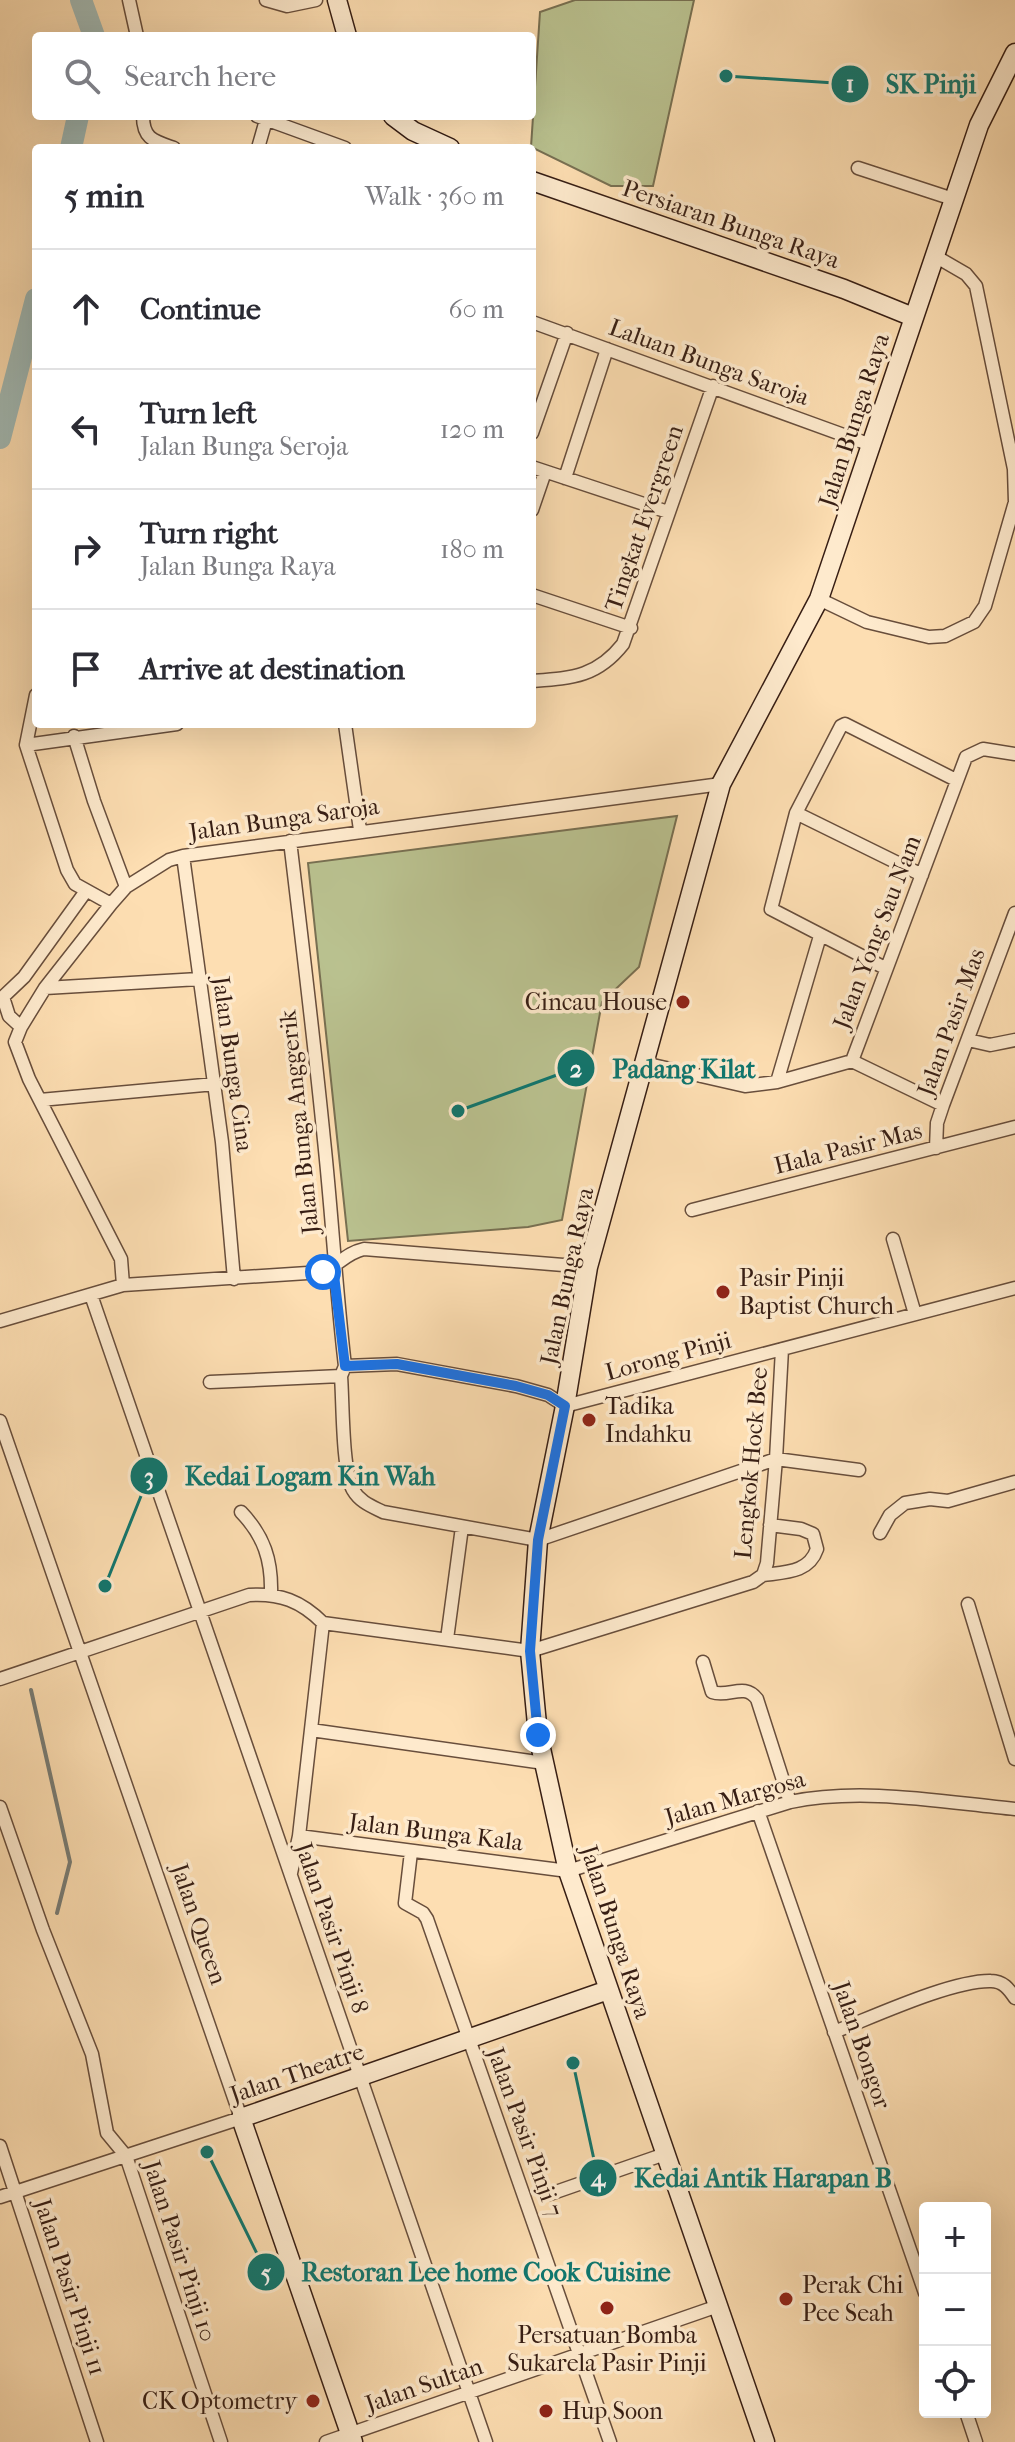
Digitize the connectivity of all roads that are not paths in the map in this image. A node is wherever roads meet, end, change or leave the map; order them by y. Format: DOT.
graph roads {
  1 [pos="129,0"];
  2 [pos="266,0"];
  3 [pos="313,0"];
  4 [pos="337,0"];
  5 [pos="136,32"];
  6 [pos="346,32"];
  7 [pos="1015,53"];
  8 [pos="143,120"];
  9 [pos="262,120"];
  10 [pos="268,120"];
  11 [pos="398,120"];
  12 [pos="164,144"];
  13 [pos="259,144"];
  14 [pos="334,144"];
  15 [pos="441,144"];
  16 [pos="858,168"];
  17 [pos="536,182"];
  18 [pos="953,199"];
  19 [pos="935,256"];
  20 [pos="913,317"];
  21 [pos="536,323"];
  22 [pos="567,333"];
  23 [pos="607,349"];
  24 [pos="713,386"];
  25 [pos="536,422"];
  26 [pos="871,445"];
  27 [pos="536,469"];
  28 [pos="545,472"];
  29 [pos="565,478"];
  30 [pos="536,498"];
  31 [pos="668,512"];
  32 [pos="536,596"];
  33 [pos="819,599"];
  34 [pos="631,628"];
  35 [pos="536,680"];
  36 [pos="32,715"];
  37 [pos="143,728"];
  38 [pos="346,728"];
  39 [pos="74,736"];
  40 [pos="26,745"];
  41 [pos="1015,754"];
  42 [pos="956,780"];
  43 [pos="721,784"];
  44 [pos="796,813"];
  45 [pos="360,830"];
  46 [pos="290,841"];
  47 [pos="183,856"];
  48 [pos="922,875"];
  49 [pos="126,887"];
  50 [pos="86,891"];
  51 [pos="111,904"];
  52 [pos="1015,913"];
  53 [pos="820,936"];
  54 [pos="885,968"];
  55 [pos="199,979"];
  56 [pos="45,988"];
  57 [pos="1,997"];
  58 [pos="21,1027"];
  59 [pos="968,1040"];
  60 [pos="1015,1040"];
  61 [pos="852,1061"];
  62 [pos="644,1063"];
  63 [pos="777,1082"];
  64 [pos="215,1084"];
  65 [pos="40,1100"];
  66 [pos="943,1105"];
  67 [pos="1015,1127"];
  68 [pos="936,1148"];
  69 [pos="692,1210"];
  70 [pos="893,1239"];
  71 [pos="333,1267"];
  72 [pos="588,1267"];
  73 [pos="234,1279"];
  74 [pos="123,1285"];
  75 [pos="1014,1293"];
  76 [pos="91,1295"];
  77 [pos="915,1314"];
  78 [pos="0,1321"];
  79 [pos="782,1349"];
  80 [pos="343,1371"];
  81 [pos="210,1382"];
  82 [pos="565,1406"];
  83 [pos="0,1421"];
  84 [pos="776,1459"];
  85 [pos="859,1470"];
  86 [pos="1015,1482"];
  87 [pos="241,1512"];
  88 [pos="770,1525"];
  89 [pos="462,1527"];
  90 [pos="880,1533"];
  91 [pos="538,1540"];
  92 [pos="763,1575"];
  93 [pos="271,1594"];
  94 [pos="968,1604"];
  95 [pos="200,1610"];
  96 [pos="323,1623"];
  97 [pos="447,1639"];
  98 [pos="79,1651"];
  99 [pos="530,1651"];
  100 [pos="703,1662"];
  101 [pos="0,1679"];
  102 [pos="311,1730"];
  103 [pos="1015,1759"];
  104 [pos="544,1763"];
  105 [pos="790,1802"];
  106 [pos="0,1807"];
  107 [pos="1015,1809"];
  108 [pos="758,1811"];
  109 [pos="299,1836"];
  110 [pos="411,1852"];
  111 [pos="568,1871"];
  112 [pos="291,1874"];
  113 [pos="608,1990"];
  114 [pos="1015,1998"];
  115 [pos="834,2032"];
  116 [pos="467,2039"];
  117 [pos="360,2077"];
  118 [pos="241,2118"];
  119 [pos="0,2146"];
  120 [pos="665,2154"];
  121 [pos="126,2156"];
  122 [pos="16,2192"];
  123 [pos="550,2194"];
  124 [pos="0,2197"];
  125 [pos="919,2276"];
  126 [pos="718,2306"];
  127 [pos="581,2354"];
  128 [pos="469,2393"];
  129 [pos="968,2418"];
  130 [pos="351,2438"];
  131 [pos="97,2442"];
  132 [pos="221,2442"];
  133 [pos="326,2442"];
  134 [pos="486,2442"];
  135 [pos="610,2442"];
  136 [pos="765,2442"];
  137 [pos="976,2442"];
  1 -- 5 [label="street"];
  2 -- 3 [label="street"];
  4 -- 6 [label="main road"];
  7 -- 18 [label="main road, Jalan Bunga Raya"];
  8 -- 12 [label="street"];
  9 -- 13 [label="street"];
  10 -- 14 [label="street"];
  11 -- 15 [label="main road"];
  16 -- 18 [label="street"];
  17 -- 20 [label="main road, Persiaran Bunga Raya"];
  18 -- 19 [label="main road, Jalan Bunga Raya"];
  19 -- 20 [label="main road, Jalan Bunga Raya"];
  19 -- 33 [label="street"];
  20 -- 26 [label="main road, Jalan Bunga Raya"];
  21 -- 22 [label="street, Laluan Bunga Saroja"];
  22 -- 23 [label="street, Laluan Bunga Saroja"];
  22 -- 25 [label="street"];
  23 -- 24 [label="street, Laluan Bunga Saroja"];
  23 -- 29 [label="street"];
  24 -- 26 [label="street, Laluan Bunga Saroja"];
  24 -- 31 [label="street, Tingkat Evergreen"];
  26 -- 33 [label="main road, Jalan Bunga Raya"];
  27 -- 28 [label="street"];
  28 -- 29 [label="street"];
  28 -- 30 [label="street"];
  29 -- 31 [label="street"];
  31 -- 34 [label="street, Tingkat Evergreen"];
  32 -- 34 [label="street"];
  33 -- 43 [label="main road, Jalan Bunga Raya"];
  34 -- 35 [label="street, Tingkat Evergreen"];
  36 -- 40 [label="street"];
  37 -- 39 [label="street"];
  38 -- 45 [label="street"];
  39 -- 40 [label="street"];
  39 -- 49 [label="street"];
  40 -- 50 [label="street"];
  41 -- 42 [label="street, Jalan Yong Sau Nam"];
  42 -- 44 [label="street"];
  42 -- 48 [label="street, Jalan Yong Sau Nam"];
  43 -- 45 [label="street, Jalan Bunga Saroja"];
  43 -- 62 [label="main road, Jalan Bunga Raya"];
  44 -- 48 [label="street"];
  44 -- 53 [label="street"];
  45 -- 46 [label="street, Jalan Bunga Saroja"];
  46 -- 47 [label="street, Jalan Bunga Saroja"];
  46 -- 71 [label="street, Jalan Bunga Anggerik"];
  47 -- 49 [label="street, Jalan Bunga Saroja"];
  47 -- 55 [label="street, Jalan Bunga Cina"];
  48 -- 54 [label="street, Jalan Yong Sau Nam"];
  49 -- 51 [label="street, Jalan Bunga Saroja"];
  50 -- 51 [label="street"];
  50 -- 57 [label="street"];
  51 -- 56 [label="street, Jalan Bunga Saroja"];
  52 -- 59 [label="street, Jalan Pasir Mas"];
  53 -- 54 [label="street"];
  53 -- 63 [label="street"];
  54 -- 61 [label="street, Jalan Yong Sau Nam"];
  55 -- 56 [label="street"];
  55 -- 64 [label="street, Jalan Bunga Cina"];
  56 -- 58 [label="street, Jalan Bunga Saroja"];
  57 -- 58 [label="street"];
  58 -- 65 [label="street"];
  59 -- 60 [label="street"];
  59 -- 66 [label="street, Jalan Pasir Mas"];
  61 -- 63 [label="street, Jalan Yong Sau Nam"];
  61 -- 66 [label="street"];
  62 -- 63 [label="street, Jalan Yong Sau Nam"];
  62 -- 72 [label="main road, Jalan Bunga Raya"];
  64 -- 65 [label="street"];
  64 -- 73 [label="street, Jalan Bunga Cina"];
  65 -- 74 [label="street"];
  66 -- 68 [label="street, Jalan Pasir Mas"];
  67 -- 68 [label="street, Hala Pasir Mas"];
  68 -- 69 [label="street, Hala Pasir Mas"];
  70 -- 77 [label="street"];
  71 -- 72 [label="street"];
  71 -- 73 [label="street"];
  71 -- 80 [label="street, Jalan Bunga Anggerik"];
  72 -- 82 [label="main road, Jalan Bunga Raya"];
  73 -- 74 [label="street"];
  74 -- 76 [label="street"];
  75 -- 77 [label="street, Lorong Pinji"];
  76 -- 78 [label="street"];
  76 -- 95 [label="street, Jalan Pasir Pinji 8"];
  77 -- 79 [label="street, Lorong Pinji"];
  79 -- 82 [label="street, Lorong Pinji"];
  79 -- 84 [label="street, Lengkok Hock Bee"];
  80 -- 81 [label="street"];
  80 -- 82 [label="street"];
  80 -- 89 [label="street, Jalan Bunga Anggerik"];
  82 -- 91 [label="main road, Jalan Bunga Raya"];
  83 -- 98 [label="street, Jalan Queen"];
  84 -- 85 [label="street"];
  84 -- 88 [label="street, Lengkok Hock Bee"];
  84 -- 91 [label="street"];
  86 -- 90 [label="street"];
  87 -- 93 [label="street"];
  88 -- 92 [label="street, Lengkok Hock Bee"];
  88 -- 92 [label="street"];
  89 -- 91 [label="street, Jalan Bunga Anggerik"];
  89 -- 97 [label="street"];
  91 -- 99 [label="main road, Jalan Bunga Raya"];
  92 -- 99 [label="street, Lengkok Hock Bee"];
  93 -- 95 [label="street"];
  93 -- 96 [label="street"];
  94 -- 103 [label="street"];
  95 -- 98 [label="street"];
  95 -- 112 [label="street, Jalan Pasir Pinji 8"];
  96 -- 97 [label="street"];
  96 -- 102 [label="street"];
  97 -- 99 [label="street"];
  98 -- 101 [label="street"];
  98 -- 118 [label="street, Jalan Queen"];
  99 -- 104 [label="main road, Jalan Bunga Raya"];
  100 -- 105 [label="street"];
  102 -- 104 [label="street"];
  102 -- 109 [label="street"];
  104 -- 111 [label="main road, Jalan Bunga Raya"];
  105 -- 107 [label="street, Jalan Margosa"];
  105 -- 108 [label="street, Jalan Margosa"];
  106 -- 121 [label="street, Jalan Pasir Pinji 10"];
  108 -- 111 [label="street, Jalan Margosa"];
  108 -- 115 [label="street, Jalan Bongor"];
  109 -- 110 [label="street, Jalan Bunga Kala"];
  109 -- 112 [label="street"];
  110 -- 111 [label="street, Jalan Bunga Kala"];
  110 -- 116 [label="street, Jalan Pasir Pinji 7"];
  111 -- 113 [label="main road, Jalan Bunga Raya"];
  112 -- 117 [label="street, Jalan Pasir Pinji 8"];
  113 -- 116 [label="main road, Jalan Theatre"];
  113 -- 120 [label="main road, Jalan Bunga Raya"];
  114 -- 115 [label="street"];
  115 -- 125 [label="street, Jalan Bongor"];
  116 -- 117 [label="main road, Jalan Theatre"];
  116 -- 127 [label="street, Jalan Pasir Pinji 7"];
  117 -- 118 [label="main road, Jalan Theatre"];
  117 -- 128 [label="street, Jalan Pasir Pinji 8"];
  118 -- 121 [label="street, Jalan Theatre"];
  118 -- 130 [label="main road, Jalan Queen"];
  119 -- 122 [label="street, Jalan Pasir Pinji 11"];
  120 -- 123 [label="street"];
  120 -- 126 [label="main road, Jalan Bunga Raya"];
  121 -- 122 [label="street, Jalan Theatre"];
  121 -- 132 [label="street, Jalan Pasir Pinji 10"];
  122 -- 124 [label="street, Jalan Theatre"];
  122 -- 131 [label="street, Jalan Pasir Pinji 11"];
  126 -- 127 [label="street, Jalan Sultan"];
  126 -- 136 [label="main road, Jalan Bunga Raya"];
  127 -- 128 [label="street, Jalan Sultan"];
  127 -- 135 [label="street, Jalan Pasir Pinji 7"];
  128 -- 130 [label="street, Jalan Sultan"];
  128 -- 134 [label="street, Jalan Pasir Pinji 8"];
  129 -- 137 [label="street"];
  130 -- 133 [label="street, Jalan Sultan"];
}
